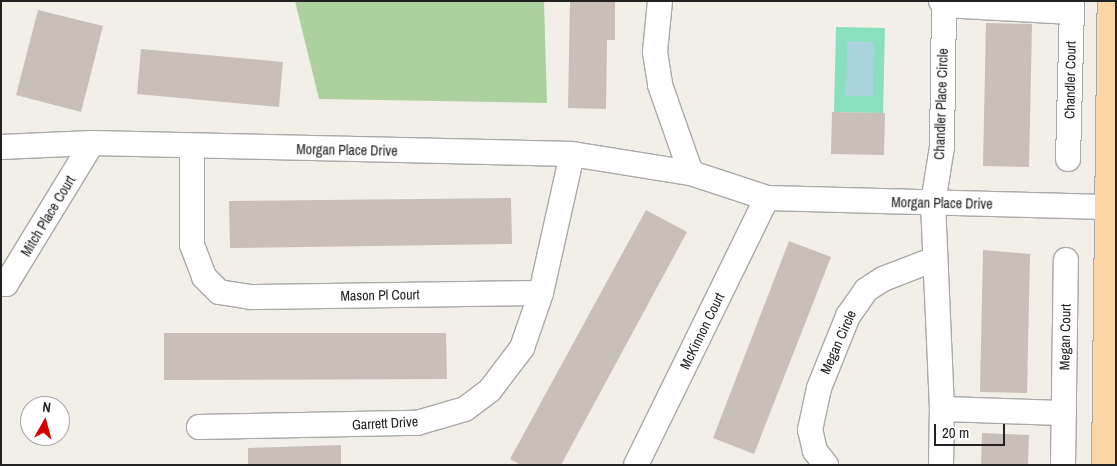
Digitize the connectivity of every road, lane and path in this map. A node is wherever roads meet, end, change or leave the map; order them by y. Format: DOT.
graph roads {
  1 [pos="660,1"];
  2 [pos="1112,1"];
  3 [pos="943,2"];
  4 [pos="1072,7"];
  5 [pos="92,143"];
  6 [pos="1,147"];
  7 [pos="192,147"];
  8 [pos="572,154"];
  9 [pos="1068,159"];
  10 [pos="691,174"];
  11 [pos="767,198"];
  12 [pos="932,203"];
  13 [pos="1112,207"];
  14 [pos="932,260"];
  15 [pos="1066,260"];
  16 [pos="1,284"];
  17 [pos="541,293"];
  18 [pos="942,409"];
  19 [pos="1064,413"];
  20 [pos="198,427"];
  21 [pos="636,465"];
  22 [pos="826,465"];
  23 [pos="941,465"];
  24 [pos="1063,465"];
  25 [pos="1106,465"];
  1 -- 10 [label="street"];
  2 -- 13 [label="main road"];
  3 -- 4 [label="street, Chandler Place Circle"];
  3 -- 12 [label="street, Chandler Place Circle"];
  4 -- 9 [label="street, Chandler Court"];
  5 -- 6 [label="street, Morgan Place Drive"];
  5 -- 7 [label="street, Morgan Place Drive"];
  5 -- 16 [label="street, Mitch Place Court"];
  7 -- 8 [label="street, Morgan Place Drive"];
  7 -- 17 [label="street, Mason Pl Court"];
  8 -- 10 [label="street, Morgan Place Drive"];
  8 -- 17 [label="street, Garrett Drive"];
  10 -- 11 [label="street"];
  11 -- 12 [label="street, Morgan Place Drive"];
  11 -- 21 [label="street, McKinnon Court"];
  12 -- 13 [label="street, Morgan Place Drive"];
  12 -- 14 [label="street"];
  13 -- 25 [label="main road"];
  14 -- 18 [label="street"];
  14 -- 22 [label="street, Megan Circle"];
  15 -- 19 [label="street, Megan Court"];
  17 -- 20 [label="street, Garrett Drive"];
  18 -- 19 [label="street"];
  18 -- 23 [label="street"];
  19 -- 24 [label="street, Megan Court"];
}
